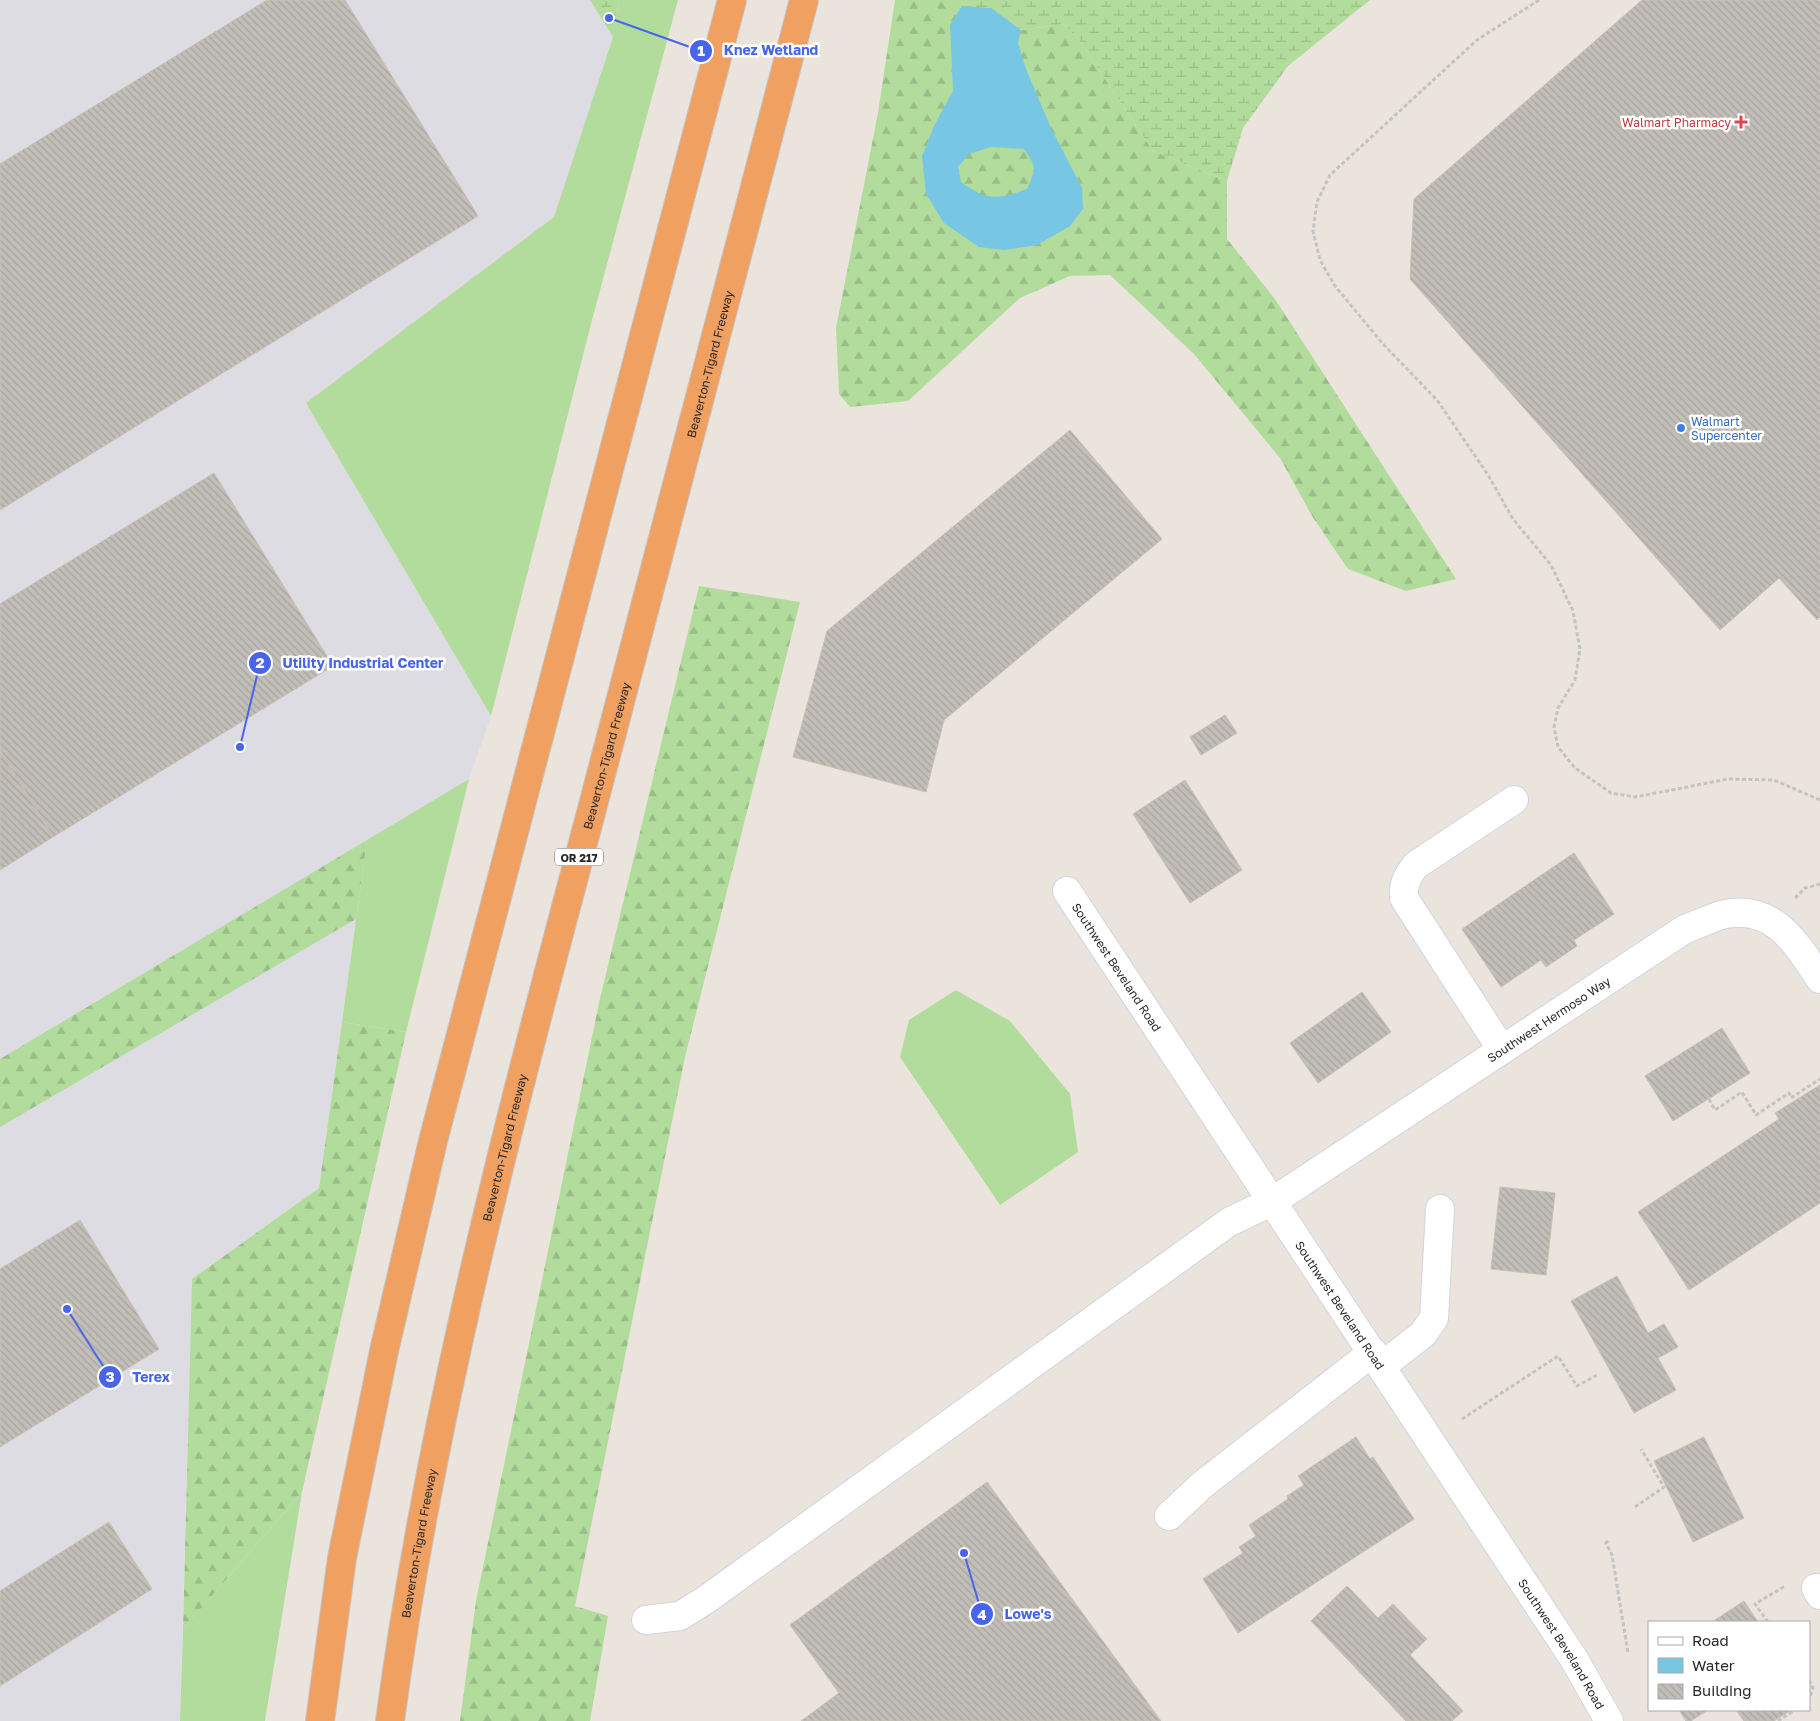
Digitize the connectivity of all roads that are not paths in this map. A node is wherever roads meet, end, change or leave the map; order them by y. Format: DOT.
graph roads {
  1 [pos="732,0"];
  2 [pos="804,0"];
  3 [pos="1514,800"];
  4 [pos="1067,891"];
  5 [pos="1820,979"];
  6 [pos="1502,1050"];
  7 [pos="1273,1201"];
  8 [pos="1440,1209"];
  9 [pos="1378,1359"];
  10 [pos="1169,1516"];
  11 [pos="646,1620"];
  12 [pos="320,1721"];
  13 [pos="390,1721"];
  14 [pos="1609,1721"];
  1 -- 12 [label="highway"];
  2 -- 13 [label="highway, Beaverton-Tigard Freeway / OR 217"];
  3 -- 6 [label="street"];
  4 -- 7 [label="street, Southwest Beveland Road"];
  5 -- 6 [label="street, Southwest Hermoso Way"];
  6 -- 7 [label="street, Southwest Hermoso Way"];
  7 -- 9 [label="street, Southwest Beveland Road"];
  7 -- 11 [label="street, Southwest Hermoso Way"];
  8 -- 9 [label="street"];
  9 -- 10 [label="street"];
  9 -- 14 [label="street, Southwest Beveland Road"];
}
